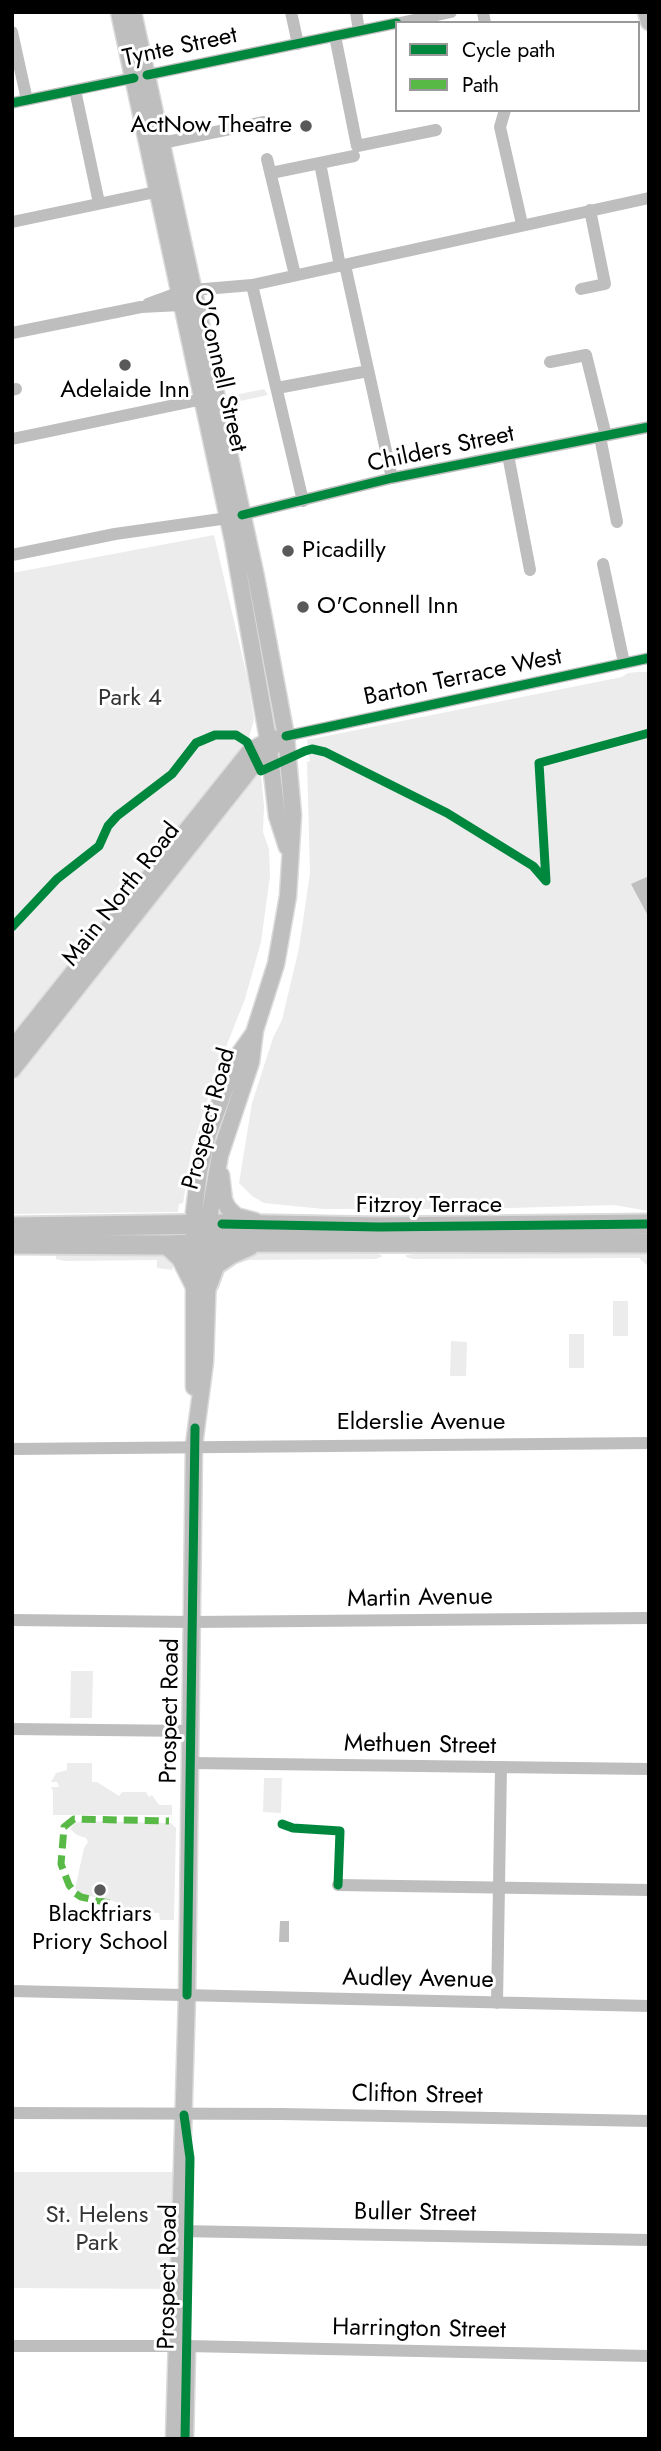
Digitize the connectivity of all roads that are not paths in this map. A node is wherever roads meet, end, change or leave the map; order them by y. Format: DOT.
graph roads {
  1 [pos="119,12"];
  2 [pos="133,12"];
  3 [pos="291,12"];
  4 [pos="356,12"];
  5 [pos="451,12"];
  6 [pos="646,12"];
  7 [pos="408,21"];
  8 [pos="649,22"];
  9 [pos="395,24"];
  10 [pos="359,31"];
  11 [pos="12,32"];
  12 [pos="335,36"];
  13 [pos="298,44"];
  14 [pos="140,76"];
  15 [pos="75,90"];
  16 [pos="27,100"];
  17 [pos="12,103"];
  18 [pos="505,112"];
  19 [pos="264,122"];
  20 [pos="436,130"];
  21 [pos="162,143"];
  22 [pos="354,156"];
  23 [pos="267,159"];
  24 [pos="320,163"];
  25 [pos="271,173"];
  26 [pos="164,190"];
  27 [pos="649,198"];
  28 [pos="99,203"];
  29 [pos="590,210"];
  30 [pos="12,222"];
  31 [pos="522,224"];
  32 [pos="343,265"];
  33 [pos="295,275"];
  34 [pos="252,285"];
  35 [pos="582,289"];
  36 [pos="187,298"];
  37 [pos="12,333"];
  38 [pos="550,362"];
  39 [pos="368,371"];
  40 [pos="277,388"];
  41 [pos="209,398"];
  42 [pos="649,427"];
  43 [pos="603,437"];
  44 [pos="12,439"];
  45 [pos="508,455"];
  46 [pos="392,478"];
  47 [pos="303,501"];
  48 [pos="235,516"];
  49 [pos="617,522"];
  50 [pos="12,555"];
  51 [pos="603,564"];
  52 [pos="530,570"];
  53 [pos="649,658"];
  54 [pos="624,663"];
  55 [pos="286,736"];
  56 [pos="269,745"];
  57 [pos="289,856"];
  58 [pos="255,1030"];
  59 [pos="12,1049"];
  60 [pos="12,1070"];
  61 [pos="220,1155"];
  62 [pos="613,1224"];
  63 [pos="649,1224"];
  64 [pos="477,1225"];
  65 [pos="12,1227"];
  66 [pos="379,1227"];
  67 [pos="262,1233"];
  68 [pos="201,1234"];
  69 [pos="649,1234"];
  70 [pos="45,1236"];
  71 [pos="396,1243"];
  72 [pos="583,1243"];
  73 [pos="649,1243"];
  74 [pos="12,1244"];
  75 [pos="165,1245"];
  76 [pos="201,1286"];
  77 [pos="649,1443"];
  78 [pos="194,1446"];
  79 [pos="12,1449"];
  80 [pos="649,1618"];
  81 [pos="12,1620"];
  82 [pos="192,1622"];
  83 [pos="12,1729"];
  84 [pos="190,1731"];
  85 [pos="190,1763"];
  86 [pos="500,1768"];
  87 [pos="649,1769"];
  88 [pos="338,1885"];
  89 [pos="499,1888"];
  90 [pos="649,1890"];
  91 [pos="12,1991"];
  92 [pos="187,1995"];
  93 [pos="497,2003"];
  94 [pos="649,2006"];
  95 [pos="12,2113"];
  96 [pos="184,2115"];
  97 [pos="649,2120"];
  98 [pos="185,2231"];
  99 [pos="649,2240"];
  100 [pos="12,2346"];
  101 [pos="182,2346"];
  102 [pos="649,2356"];
  103 [pos="174,2439"];
  104 [pos="185,2439"];
  1 -- 14 [label="main road, O'Connell Street"];
  2 -- 14 [label="main road, O'Connell Street"];
  3 -- 13 [label="street"];
  4 -- 10 [label="street"];
  5 -- 7 [label="street, Tynte Street"];
  6 -- 8 [label="main road"];
  9 -- 10 [label="street, Tynte Street"];
  10 -- 12 [label="street, Tynte Street"];
  11 -- 16 [label="street"];
  12 -- 13 [label="street, Tynte Street"];
  12 -- 20 [label="street"];
  13 -- 14 [label="street, Tynte Street"];
  14 -- 15 [label="street, Tynte Street"];
  14 -- 21 [label="main road, O'Connell Street"];
  14 -- 26 [label="main road, O'Connell Street"];
  15 -- 16 [label="street, Tynte Street"];
  15 -- 28 [label="street"];
  16 -- 17 [label="street, Tynte Street"];
  18 -- 31 [label="street"];
  19 -- 21 [label="street"];
  21 -- 26 [label="main road, O'Connell Street"];
  22 -- 24 [label="street"];
  23 -- 25 [label="street"];
  24 -- 25 [label="street"];
  24 -- 32 [label="street"];
  25 -- 33 [label="street"];
  26 -- 28 [label="street"];
  26 -- 36 [label="main road, O'Connell Street"];
  27 -- 29 [label="street"];
  28 -- 30 [label="street"];
  29 -- 31 [label="street"];
  29 -- 35 [label="street"];
  31 -- 32 [label="street"];
  32 -- 33 [label="street"];
  32 -- 39 [label="street"];
  33 -- 34 [label="street"];
  34 -- 36 [label="street"];
  34 -- 40 [label="street"];
  36 -- 37 [label="street"];
  36 -- 41 [label="main road, O'Connell Street"];
  38 -- 43 [label="street"];
  39 -- 40 [label="street"];
  39 -- 46 [label="street"];
  40 -- 47 [label="street"];
  41 -- 44 [label="street"];
  41 -- 48 [label="main road, O'Connell Street"];
  42 -- 43 [label="street, Childers Street"];
  43 -- 45 [label="street, Childers Street"];
  43 -- 49 [label="street"];
  45 -- 46 [label="street, Childers Street"];
  45 -- 52 [label="street"];
  46 -- 47 [label="street, Childers Street"];
  47 -- 48 [label="street, Childers Street"];
  48 -- 50 [label="street, Childers Street"];
  48 -- 55 [label="main road, O'Connell Street"];
  48 -- 56 [label="main road, O'Connell Street"];
  51 -- 54 [label="street"];
  53 -- 54 [label="street, Barton Terrace West"];
  54 -- 55 [label="street, Barton Terrace West"];
  55 -- 56 [label="main road"];
  55 -- 57 [label="main road, Prospect Road"];
  56 -- 57 [label="main road, Prospect Road"];
  56 -- 59 [label="main road, Main North Road"];
  56 -- 60 [label="main road, Main North Road"];
  57 -- 58 [label="main road, Prospect Road"];
  58 -- 61 [label="main road, Prospect Road"];
  58 -- 68 [label="main road, Prospect Road"];
  61 -- 67 [label="main road"];
  61 -- 68 [label="main road, Prospect Road"];
  62 -- 63 [label="highway, Fitzroy Terrace"];
  62 -- 64 [label="highway, Fitzroy Terrace"];
  62 -- 69 [label="highway"];
  64 -- 66 [label="highway, Fitzroy Terrace"];
  64 -- 72 [label="highway"];
  65 -- 70 [label="highway, Fitzroy Terrace"];
  66 -- 67 [label="highway, Fitzroy Terrace"];
  66 -- 71 [label="highway"];
  67 -- 68 [label="highway, Fitzroy Terrace"];
  67 -- 71 [label="highway, Fitzroy Terrace"];
  67 -- 76 [label="highway"];
  68 -- 70 [label="highway, Fitzroy Terrace"];
  68 -- 75 [label="highway, Fitzroy Terrace"];
  68 -- 76 [label="main road, Prospect Road"];
  70 -- 74 [label="highway, Fitzroy Terrace"];
  70 -- 75 [label="highway, Fitzroy Terrace"];
  71 -- 72 [label="highway, Fitzroy Terrace"];
  72 -- 73 [label="highway, Fitzroy Terrace"];
  75 -- 76 [label="main road"];
  76 -- 78 [label="main road, Prospect Road"];
  77 -- 78 [label="street, Elderslie Avenue"];
  78 -- 79 [label="street, Elderslie Avenue"];
  78 -- 82 [label="main road, Prospect Road"];
  80 -- 82 [label="street, Martin Avenue"];
  81 -- 82 [label="street, Martin Avenue"];
  82 -- 84 [label="main road, Prospect Road"];
  83 -- 84 [label="street"];
  84 -- 85 [label="main road, Prospect Road"];
  85 -- 86 [label="street, Methuen Street"];
  85 -- 92 [label="main road, Prospect Road"];
  86 -- 87 [label="street, Methuen Street"];
  86 -- 89 [label="street"];
  88 -- 89 [label="street"];
  89 -- 90 [label="street"];
  89 -- 93 [label="street"];
  91 -- 92 [label="street, Audley Avenue"];
  92 -- 93 [label="street, Audley Avenue"];
  92 -- 96 [label="main road, Prospect Road"];
  93 -- 94 [label="street, Audley Avenue"];
  95 -- 96 [label="street, Clifton Street"];
  96 -- 97 [label="street, Clifton Street"];
  96 -- 98 [label="main road, Prospect Road"];
  98 -- 99 [label="street, Buller Street"];
  98 -- 101 [label="main road, Prospect Road"];
  100 -- 101 [label="street, Harrington Street"];
  101 -- 102 [label="street, Harrington Street"];
  101 -- 103 [label="main road, Prospect Road"];
  101 -- 104 [label="main road, Prospect Road"];
}
